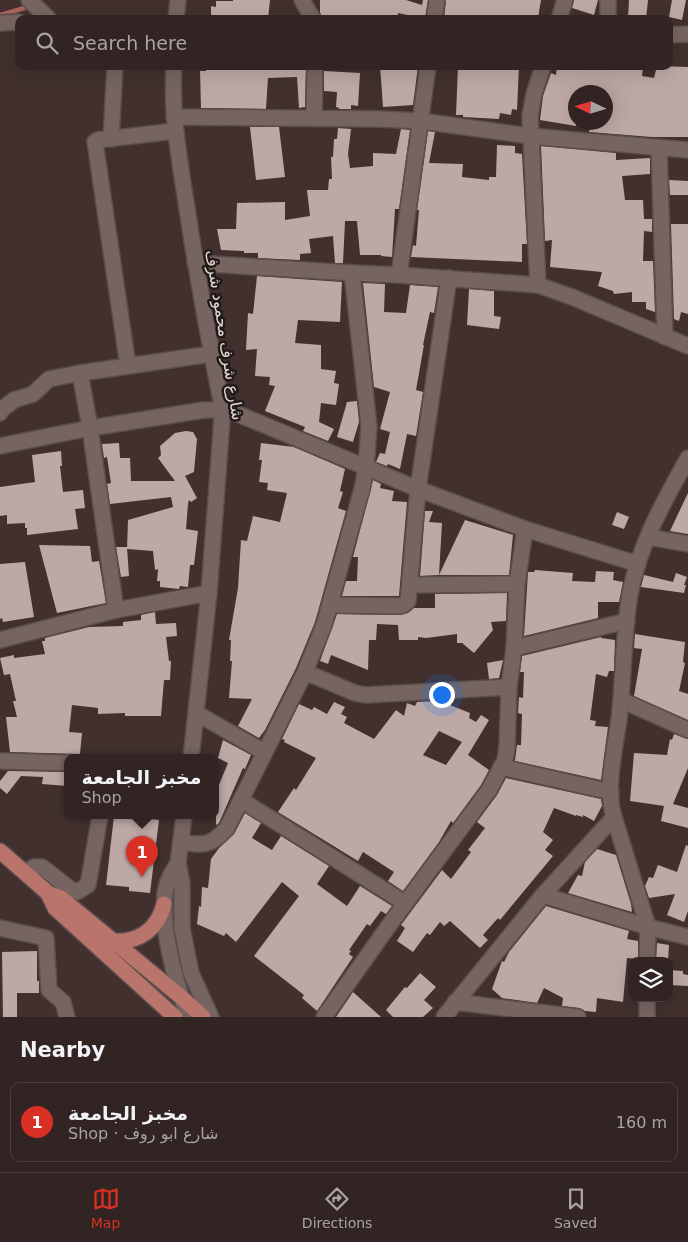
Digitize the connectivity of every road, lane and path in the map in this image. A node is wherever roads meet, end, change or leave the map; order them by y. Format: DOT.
graph roads {
  1 [pos="30,0"];
  2 [pos="178,0"];
  3 [pos="302,0"];
  4 [pos="437,0"];
  5 [pos="565,0"];
  6 [pos="608,0"];
  7 [pos="45,15"];
  8 [pos="176,15"];
  9 [pos="311,15"];
  10 [pos="435,15"];
  11 [pos="559,15"];
  12 [pos="608,15"];
  13 [pos="15,22"];
  14 [pos="0,23"];
  15 [pos="688,34"];
  16 [pos="673,35"];
  17 [pos="115,70"];
  18 [pos="174,70"];
  19 [pos="315,70"];
  20 [pos="427,70"];
  21 [pos="542,70"];
  22 [pos="314,118"];
  23 [pos="421,121"];
  24 [pos="175,124"];
  25 [pos="530,136"];
  26 [pos="111,138"];
  27 [pos="659,148"];
  28 [pos="688,150"];
  29 [pos="195,263"];
  30 [pos="352,273"];
  31 [pos="399,274"];
  32 [pos="449,278"];
  33 [pos="538,286"];
  34 [pos="665,336"];
  35 [pos="688,346"];
  36 [pos="211,354"];
  37 [pos="128,366"];
  38 [pos="80,373"];
  39 [pos="222,410"];
  40 [pos="0,413"];
  41 [pos="90,428"];
  42 [pos="0,446"];
  43 [pos="688,458"];
  44 [pos="366,468"];
  45 [pos="418,490"];
  46 [pos="525,529"];
  47 [pos="648,537"];
  48 [pos="688,544"];
  49 [pos="638,564"];
  50 [pos="517,584"];
  51 [pos="410,585"];
  52 [pos="209,593"];
  53 [pos="330,606"];
  54 [pos="116,610"];
  55 [pos="627,621"];
  56 [pos="0,640"];
  57 [pos="514,648"];
  58 [pos="304,672"];
  59 [pos="509,687"];
  60 [pos="621,700"];
  61 [pos="196,713"];
  62 [pos="688,730"];
  63 [pos="264,752"];
  64 [pos="191,754"];
  65 [pos="0,761"];
  66 [pos="64,763"];
  67 [pos="501,766"];
  68 [pos="611,792"];
  69 [pos="241,800"];
  70 [pos="614,818"];
  71 [pos="99,819"];
  72 [pos="184,819"];
  73 [pos="181,842"];
  74 [pos="0,851"];
  75 [pos="178,864"];
  76 [pos="26,873"];
  77 [pos="48,893"];
  78 [pos="543,895"];
  79 [pos="405,903"];
  80 [pos="164,904"];
  81 [pos="648,927"];
  82 [pos="0,928"];
  83 [pos="688,937"];
  84 [pos="113,942"];
  85 [pos="647,957"];
  86 [pos="181,997"];
  87 [pos="455,1002"];
  88 [pos="647,1002"];
  89 [pos="67,1017"];
  90 [pos="175,1017"];
  91 [pos="188,1017"];
  92 [pos="202,1017"];
  93 [pos="210,1017"];
  94 [pos="324,1017"];
  95 [pos="444,1017"];
  96 [pos="578,1017"];
  97 [pos="647,1017"];
  1 -- 7 [label="street"];
  2 -- 8 [label="street"];
  3 -- 9 [label="street"];
  4 -- 10 [label="street"];
  5 -- 11 [label="street"];
  6 -- 12 [label="street"];
  13 -- 14 [label="street"];
  15 -- 16 [label="street"];
  17 -- 26 [label="street"];
  18 -- 24 [label="street, شارع شرف محمود شرف"];
  19 -- 22 [label="street"];
  20 -- 23 [label="street"];
  21 -- 25 [label="street"];
  22 -- 23 [label="street"];
  22 -- 24 [label="street"];
  23 -- 25 [label="street"];
  23 -- 31 [label="street"];
  24 -- 26 [label="street"];
  24 -- 29 [label="street, شارع شرف محمود شرف"];
  25 -- 27 [label="street"];
  25 -- 33 [label="street"];
  26 -- 37 [label="street"];
  27 -- 28 [label="street"];
  27 -- 34 [label="street"];
  29 -- 30 [label="street"];
  29 -- 36 [label="street, شارع شرف محمود شرف"];
  30 -- 31 [label="street"];
  30 -- 44 [label="street"];
  31 -- 32 [label="street"];
  32 -- 33 [label="street"];
  32 -- 45 [label="street"];
  33 -- 34 [label="street"];
  34 -- 35 [label="street"];
  36 -- 37 [label="street"];
  36 -- 39 [label="street, شارع شرف محمود شرف"];
  37 -- 38 [label="street"];
  38 -- 40 [label="street"];
  38 -- 41 [label="street"];
  39 -- 41 [label="street"];
  39 -- 44 [label="street"];
  39 -- 52 [label="street, شارع شرف محمود شرف"];
  41 -- 42 [label="street"];
  41 -- 54 [label="street"];
  43 -- 47 [label="street"];
  44 -- 45 [label="street"];
  44 -- 53 [label="street"];
  45 -- 46 [label="street"];
  45 -- 51 [label="street"];
  46 -- 49 [label="street"];
  46 -- 50 [label="street"];
  47 -- 48 [label="street"];
  47 -- 49 [label="street"];
  49 -- 55 [label="street"];
  50 -- 51 [label="street"];
  50 -- 57 [label="street"];
  51 -- 53 [label="street"];
  52 -- 54 [label="street"];
  52 -- 61 [label="street, شارع شرف محمود شرف"];
  53 -- 58 [label="street"];
  54 -- 56 [label="street"];
  55 -- 57 [label="street"];
  55 -- 60 [label="street"];
  57 -- 59 [label="street"];
  58 -- 59 [label="street"];
  58 -- 63 [label="street"];
  59 -- 67 [label="street"];
  60 -- 62 [label="street"];
  60 -- 68 [label="street"];
  61 -- 63 [label="street"];
  61 -- 64 [label="street, شارع شرف محمود شرف"];
  63 -- 69 [label="street"];
  65 -- 66 [label="street"];
  67 -- 68 [label="street"];
  67 -- 79 [label="street"];
  68 -- 70 [label="street"];
  69 -- 73 [label="street"];
  69 -- 79 [label="street"];
  70 -- 78 [label="street"];
  70 -- 81 [label="street"];
  71 -- 76 [label="street"];
  72 -- 73 [label="street"];
  73 -- 75 [label="street"];
  74 -- 76 [label="main road"];
  75 -- 80 [label="street"];
  75 -- 93 [label="street"];
  76 -- 77 [label="main road"];
  77 -- 84 [label="main road"];
  77 -- 90 [label="main road"];
  78 -- 81 [label="street"];
  78 -- 87 [label="street"];
  79 -- 94 [label="street"];
  80 -- 84 [label="main road"];
  80 -- 86 [label="street"];
  81 -- 83 [label="street"];
  81 -- 85 [label="street"];
  82 -- 89 [label="street"];
  84 -- 86 [label="main road"];
  86 -- 91 [label="street"];
  86 -- 92 [label="main road"];
  87 -- 95 [label="street"];
  87 -- 96 [label="street"];
  88 -- 97 [label="street"];
}
